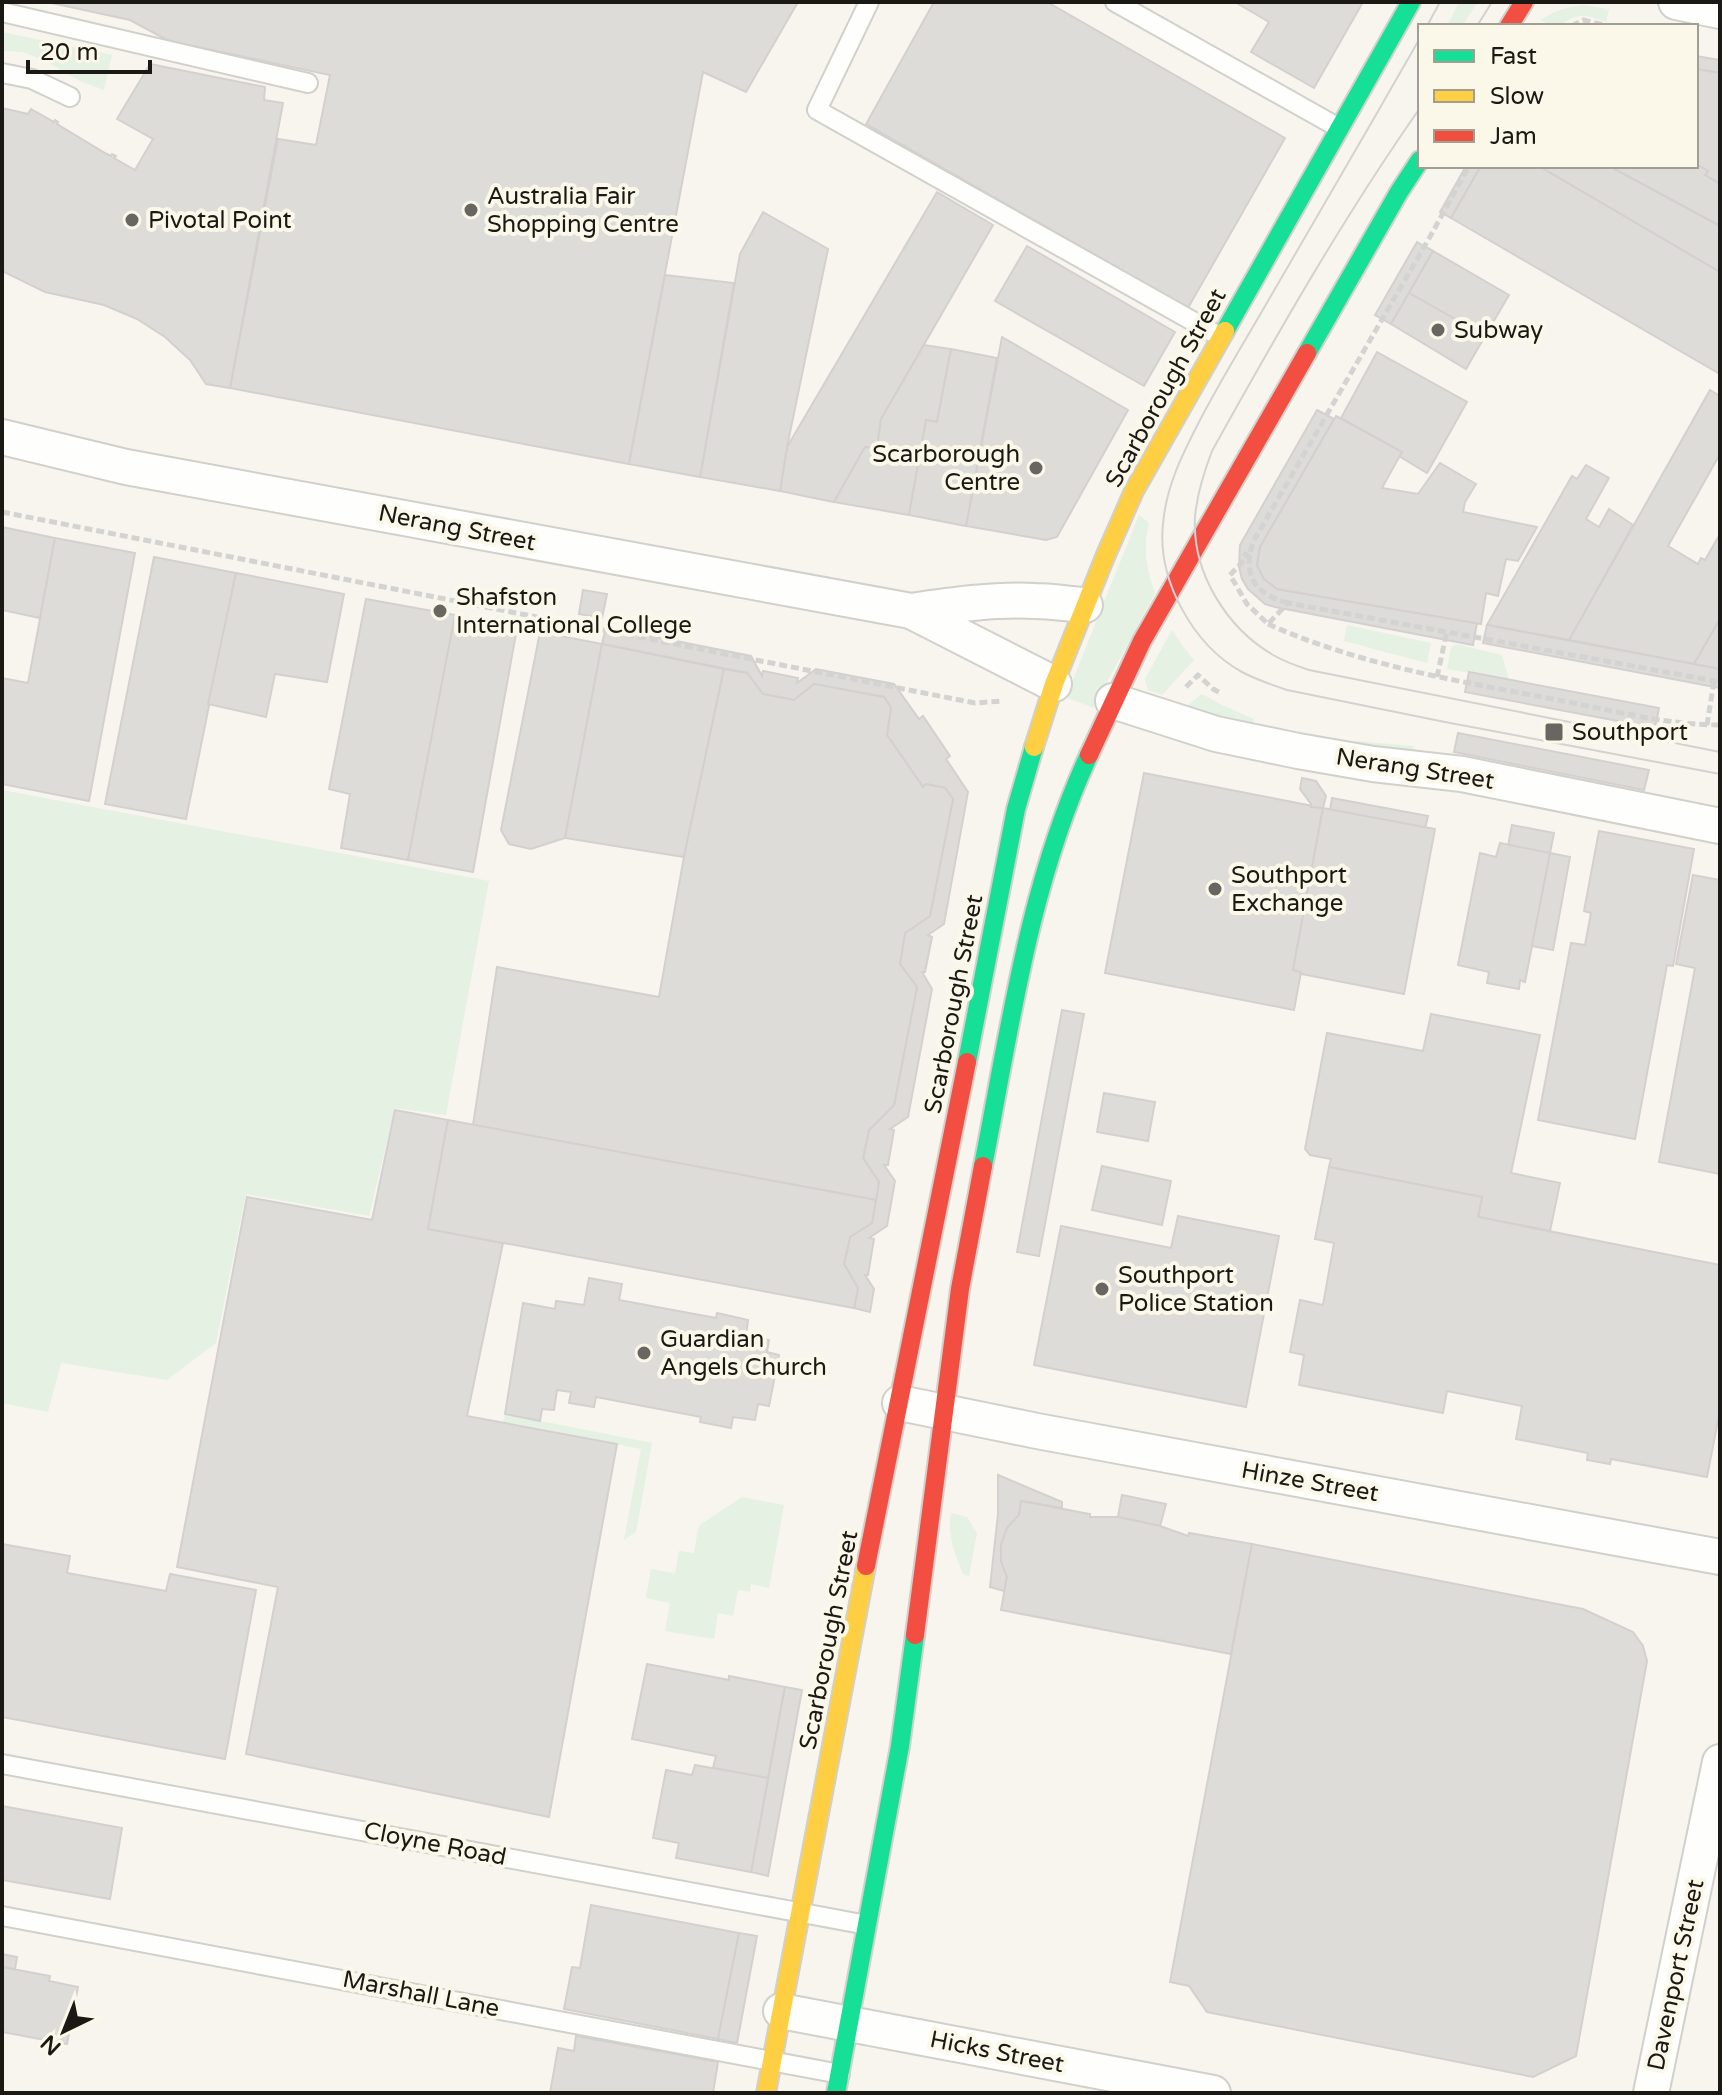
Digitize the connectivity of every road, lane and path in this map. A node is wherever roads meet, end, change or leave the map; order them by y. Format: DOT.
graph roads {
  1 [pos="869,2"];
  2 [pos="1115,2"];
  3 [pos="1411,2"];
  4 [pos="1524,2"];
  5 [pos="1676,2"];
  6 [pos="1720,11"];
  7 [pos="2,12"];
  8 [pos="1510,24"];
  9 [pos="1576,24"];
  10 [pos="1600,24"];
  11 [pos="2,73"];
  12 [pos="308,83"];
  13 [pos="70,97"];
  14 [pos="1339,128"];
  15 [pos="1418,163"];
  16 [pos="1468,168"];
  17 [pos="1221,337"];
  18 [pos="3,437"];
  19 [pos="2,512"];
  20 [pos="1239,550"];
  21 [pos="1248,556"];
  22 [pos="1288,603"];
  23 [pos="1085,605"];
  24 [pos="911,611"];
  25 [pos="1268,624"];
  26 [pos="1447,631"];
  27 [pos="1437,677"];
  28 [pos="1717,682"];
  29 [pos="1050,697"];
  30 [pos="1113,701"];
  31 [pos="1707,725"];
  32 [pos="1720,725"];
  33 [pos="1720,826"];
  34 [pos="900,1403"];
  35 [pos="946,1412"];
  36 [pos="1720,1557"];
  37 [pos="1720,1762"];
  38 [pos="2,1764"];
  39 [pos="1717,1798"];
  40 [pos="800,1912"];
  41 [pos="2,1916"];
  42 [pos="867,1925"];
  43 [pos="781,2011"];
  44 [pos="850,2024"];
  45 [pos="772,2060"];
  46 [pos="840,2074"];
  47 [pos="766,2093"];
  48 [pos="836,2093"];
  49 [pos="1213,2093"];
  50 [pos="1651,2093"];
  1 -- 17 [label="lane"];
  2 -- 14 [label="lane"];
  3 -- 14 [label="main road, Scarborough Street"];
  4 -- 8 [label="main road"];
  5 -- 6 [label="street"];
  7 -- 12 [label="lane"];
  9 -- 10 [label="path"];
  11 -- 13 [label="lane"];
  14 -- 17 [label="main road, Scarborough Street"];
  15 -- 30 [label="main road"];
  16 -- 21 [label="path"];
  17 -- 23 [label="main road, Scarborough Street"];
  18 -- 24 [label="street, Nerang Street"];
  19 -- 29 [label="path"];
  20 -- 21 [label="path"];
  21 -- 22 [label="path"];
  21 -- 25 [label="path"];
  22 -- 25 [label="path"];
  22 -- 26 [label="path"];
  23 -- 24 [label="street, Nerang Street"];
  23 -- 29 [label="main road, Scarborough Street"];
  24 -- 29 [label="street, Nerang Street"];
  25 -- 27 [label="path"];
  26 -- 27 [label="path"];
  26 -- 28 [label="path"];
  27 -- 31 [label="path"];
  28 -- 31 [label="path"];
  29 -- 34 [label="main road, Scarborough Street"];
  30 -- 33 [label="street, Nerang Street"];
  30 -- 35 [label="main road"];
  31 -- 32 [label="path"];
  34 -- 35 [label="street, Hinze Street"];
  34 -- 40 [label="main road, Scarborough Street"];
  35 -- 36 [label="street, Hinze Street"];
  35 -- 42 [label="main road"];
  37 -- 39 [label="street, Davenport Street"];
  38 -- 40 [label="lane, Cloyne Road"];
  39 -- 50 [label="street, Davenport Street"];
  40 -- 42 [label="lane, Cloyne Road"];
  40 -- 43 [label="main road, Scarborough Street"];
  41 -- 45 [label="lane, Marshall Lane"];
  42 -- 44 [label="main road"];
  43 -- 44 [label="street, Hicks Street"];
  43 -- 45 [label="main road, Scarborough Street"];
  44 -- 46 [label="main road"];
  44 -- 49 [label="street, Hicks Street"];
  45 -- 46 [label="lane, Marshall Lane"];
  45 -- 47 [label="main road, Scarborough Street"];
  46 -- 48 [label="main road"];
}
